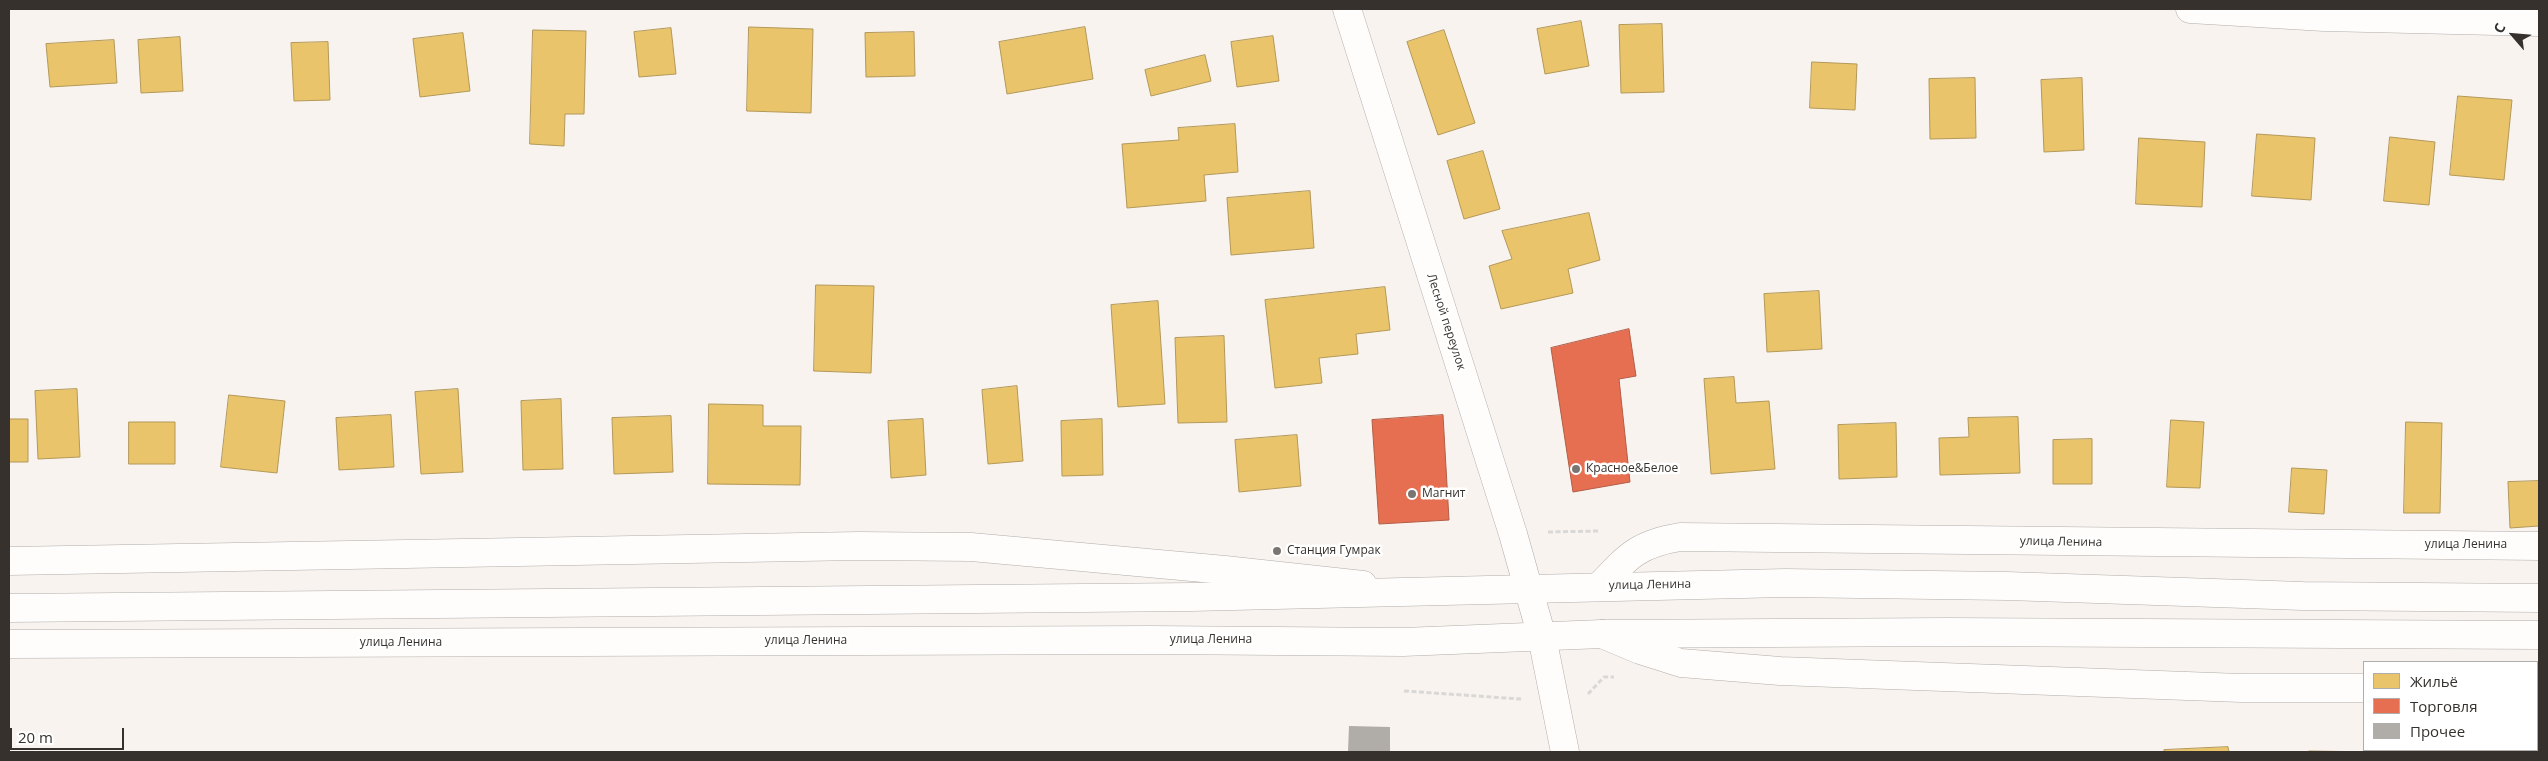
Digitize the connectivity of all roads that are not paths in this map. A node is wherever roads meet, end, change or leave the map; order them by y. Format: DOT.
graph roads {
  1 [pos="1347,9"];
  2 [pos="2190,9"];
  3 [pos="2539,22"];
  4 [pos="2539,546"];
  5 [pos="9,560"];
  6 [pos="1600,586"];
  7 [pos="1528,589"];
  8 [pos="1402,591"];
  9 [pos="2539,598"];
  10 [pos="9,608"];
  11 [pos="1602,634"];
  12 [pos="2539,635"];
  13 [pos="1542,637"];
  14 [pos="9,644"];
  15 [pos="2363,688"];
  16 [pos="1565,752"];
  1 -- 7 [label="main road, Лесной переулок"];
  2 -- 3 [label="main road"];
  4 -- 6 [label="main road, улица Ленина"];
  5 -- 8 [label="main road, улица Ленина"];
  6 -- 7 [label="main road, улица Ленина"];
  6 -- 9 [label="main road, улица Ленина"];
  7 -- 8 [label="main road, улица Ленина"];
  7 -- 13 [label="main road, Лесной переулок"];
  8 -- 10 [label="main road, улица Ленина"];
  11 -- 12 [label="main road, улица Ленина"];
  11 -- 13 [label="main road, улица Ленина"];
  11 -- 15 [label="main road, улица Ленина"];
  13 -- 14 [label="main road, улица Ленина"];
  13 -- 16 [label="main road, Лесной переулок"];
}
